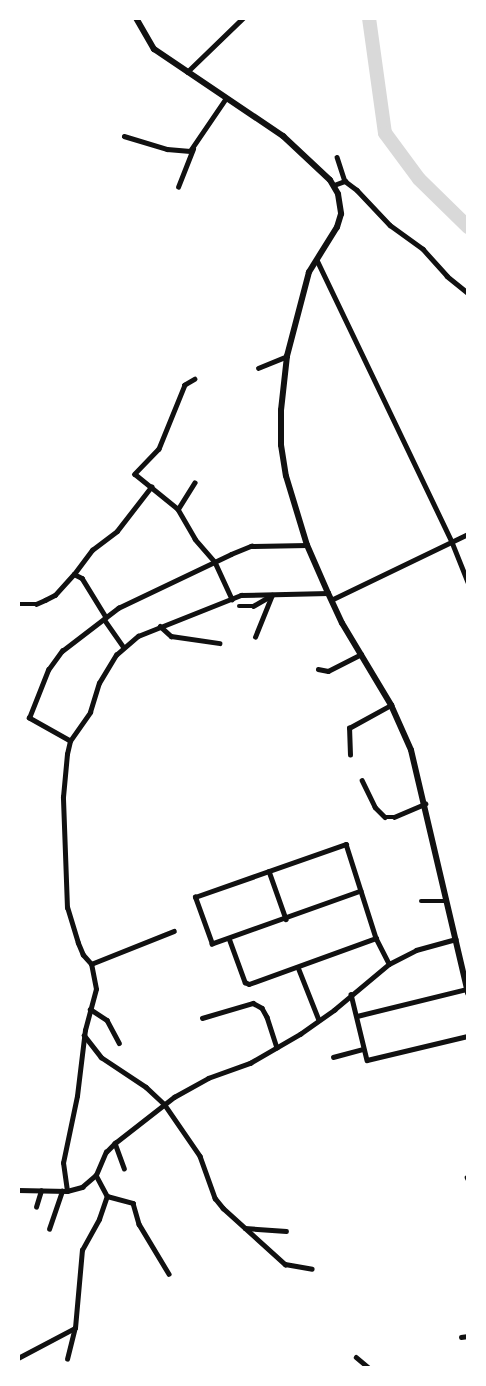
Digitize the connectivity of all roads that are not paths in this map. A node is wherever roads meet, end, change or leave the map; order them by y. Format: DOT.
graph roads {
  1 [pos="136,18"];
  2 [pos="243,18"];
  3 [pos="186,73"];
  4 [pos="226,98"];
  5 [pos="124,136"];
  6 [pos="193,149"];
  7 [pos="337,158"];
  8 [pos="345,181"];
  9 [pos="334,185"];
  10 [pos="178,187"];
  11 [pos="317,260"];
  12 [pos="468,293"];
  13 [pos="287,356"];
  14 [pos="258,368"];
  15 [pos="195,379"];
  16 [pos="194,483"];
  17 [pos="151,487"];
  18 [pos="178,509"];
  19 [pos="468,534"];
  20 [pos="452,542"];
  21 [pos="306,546"];
  22 [pos="215,562"];
  23 [pos="74,574"];
  24 [pos="468,582"];
  25 [pos="328,593"];
  26 [pos="272,595"];
  27 [pos="232,599"];
  28 [pos="331,600"];
  29 [pos="18,604"];
  30 [pos="240,606"];
  31 [pos="105,618"];
  32 [pos="160,626"];
  33 [pos="255,638"];
  34 [pos="219,643"];
  35 [pos="123,646"];
  36 [pos="361,654"];
  37 [pos="318,669"];
  38 [pos="391,705"];
  39 [pos="70,741"];
  40 [pos="350,755"];
  41 [pos="363,780"];
  42 [pos="425,804"];
  43 [pos="269,871"];
  44 [pos="361,891"];
  45 [pos="421,901"];
  46 [pos="447,902"];
  47 [pos="286,919"];
  48 [pos="174,930"];
  49 [pos="229,938"];
  50 [pos="376,938"];
  51 [pos="456,939"];
  52 [pos="91,964"];
  53 [pos="388,964"];
  54 [pos="298,967"];
  55 [pos="467,991"];
  56 [pos="351,994"];
  57 [pos="90,1009"];
  58 [pos="357,1016"];
  59 [pos="202,1018"];
  60 [pos="319,1020"];
  61 [pos="84,1035"];
  62 [pos="468,1036"];
  63 [pos="119,1043"];
  64 [pos="276,1047"];
  65 [pos="363,1049"];
  66 [pos="333,1057"];
  67 [pos="165,1104"];
  68 [pos="115,1143"];
  69 [pos="124,1168"];
  70 [pos="96,1175"];
  71 [pos="18,1190"];
  72 [pos="41,1191"];
  73 [pos="64,1191"];
  74 [pos="107,1196"];
  75 [pos="36,1207"];
  76 [pos="245,1228"];
  77 [pos="49,1229"];
  78 [pos="286,1231"];
  79 [pos="312,1269"];
  80 [pos="169,1274"];
  81 [pos="75,1328"];
  82 [pos="468,1336"];
  83 [pos="461,1337"];
  84 [pos="356,1357"];
  85 [pos="18,1358"];
  86 [pos="67,1359"];
  87 [pos="369,1368"];
  1 -- 3 [label="street"];
  2 -- 3 [label="street"];
  3 -- 4 [label="street"];
  4 -- 6 [label="street"];
  4 -- 9 [label="street"];
  5 -- 6 [label="street"];
  6 -- 10 [label="street"];
  7 -- 8 [label="street"];
  8 -- 9 [label="street"];
  8 -- 12 [label="street"];
  9 -- 11 [label="street"];
  11 -- 13 [label="street"];
  11 -- 20 [label="street"];
  13 -- 14 [label="street"];
  13 -- 21 [label="street"];
  15 -- 17 [label="street"];
  16 -- 18 [label="street"];
  17 -- 18 [label="street"];
  17 -- 23 [label="street"];
  18 -- 22 [label="street"];
  19 -- 20 [label="street"];
  20 -- 24 [label="street"];
  20 -- 28 [label="street"];
  21 -- 22 [label="street"];
  21 -- 25 [label="street"];
  22 -- 27 [label="street"];
  22 -- 31 [label="street"];
  23 -- 29 [label="street"];
  23 -- 31 [label="street"];
  25 -- 26 [label="street"];
  25 -- 28 [label="street"];
  26 -- 27 [label="street"];
  26 -- 30 [label="street"];
  26 -- 33 [label="street"];
  27 -- 32 [label="street"];
  28 -- 36 [label="street"];
  31 -- 35 [label="street"];
  31 -- 39 [label="street"];
  32 -- 34 [label="street"];
  32 -- 35 [label="street"];
  35 -- 39 [label="street"];
  36 -- 37 [label="street"];
  36 -- 38 [label="street"];
  38 -- 40 [label="street"];
  38 -- 42 [label="street"];
  39 -- 52 [label="street"];
  41 -- 42 [label="street"];
  42 -- 46 [label="street"];
  43 -- 44 [label="street"];
  43 -- 47 [label="street"];
  43 -- 49 [label="street"];
  44 -- 47 [label="street"];
  44 -- 50 [label="street"];
  45 -- 46 [label="street"];
  46 -- 51 [label="street"];
  47 -- 49 [label="street"];
  48 -- 52 [label="street"];
  49 -- 54 [label="street"];
  50 -- 53 [label="street"];
  50 -- 54 [label="street"];
  51 -- 53 [label="street"];
  51 -- 55 [label="street"];
  52 -- 57 [label="street"];
  53 -- 56 [label="street"];
  54 -- 60 [label="street"];
  55 -- 58 [label="street"];
  56 -- 58 [label="street"];
  56 -- 60 [label="street"];
  57 -- 61 [label="street"];
  57 -- 63 [label="street"];
  58 -- 65 [label="street"];
  59 -- 64 [label="street"];
  60 -- 64 [label="street"];
  61 -- 67 [label="street"];
  61 -- 73 [label="street"];
  62 -- 65 [label="street"];
  64 -- 67 [label="street"];
  65 -- 66 [label="street"];
  67 -- 68 [label="street"];
  67 -- 76 [label="street"];
  68 -- 69 [label="street"];
  68 -- 70 [label="street"];
  70 -- 73 [label="street"];
  70 -- 74 [label="street"];
  71 -- 72 [label="street"];
  72 -- 73 [label="street"];
  72 -- 75 [label="street"];
  73 -- 77 [label="street"];
  74 -- 80 [label="street"];
  74 -- 81 [label="street"];
  76 -- 78 [label="street"];
  76 -- 79 [label="street"];
  81 -- 85 [label="street"];
  81 -- 86 [label="street"];
  82 -- 83 [label="street"];
  84 -- 87 [label="street"];
}
